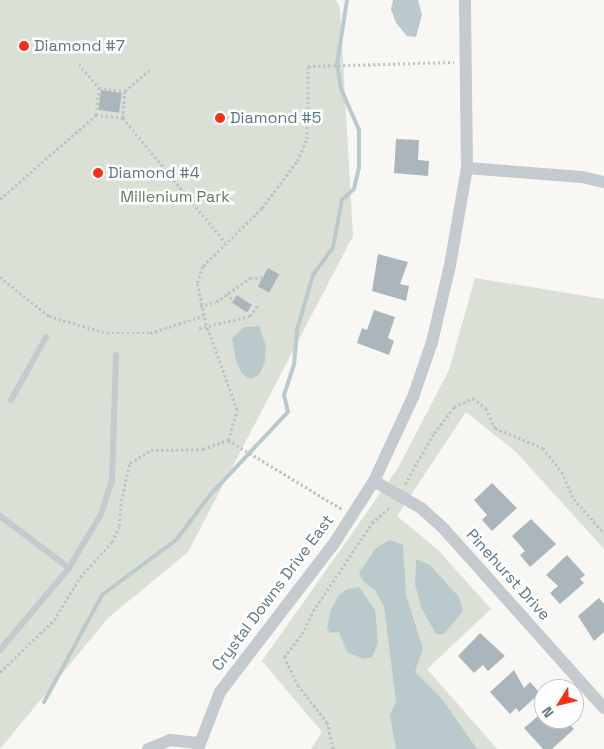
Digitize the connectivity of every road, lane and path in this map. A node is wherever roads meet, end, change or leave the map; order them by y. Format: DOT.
graph roads {
  1 [pos="465,0"];
  2 [pos="466,63"];
  3 [pos="79,64"];
  4 [pos="149,70"];
  5 [pos="99,88"];
  6 [pos="125,91"];
  7 [pos="96,115"];
  8 [pos="123,118"];
  9 [pos="466,168"];
  10 [pos="604,182"];
  11 [pos="0,199"];
  12 [pos="225,242"];
  13 [pos="263,276"];
  14 [pos="0,278"];
  15 [pos="226,294"];
  16 [pos="234,300"];
  17 [pos="258,305"];
  18 [pos="200,306"];
  19 [pos="203,316"];
  20 [pos="206,326"];
  21 [pos="199,328"];
  22 [pos="46,337"];
  23 [pos="116,355"];
  24 [pos="11,400"];
  25 [pos="228,440"];
  26 [pos="374,481"];
  27 [pos="399,495"];
  28 [pos="352,515"];
  29 [pos="0,516"];
  30 [pos="604,533"];
  31 [pos="69,568"];
  32 [pos="0,650"];
  33 [pos="0,672"];
  34 [pos="604,708"];
  35 [pos="198,746"];
  36 [pos="148,749"];
  37 [pos="333,749"];
  1 -- 2 [label="street, Crystal Downs Drive East"];
  2 -- 9 [label="street, Crystal Downs Drive East"];
  2 -- 12 [label="path"];
  3 -- 5 [label="path"];
  4 -- 6 [label="path"];
  5 -- 6 [label="path"];
  5 -- 7 [label="path"];
  6 -- 8 [label="path"];
  7 -- 8 [label="path"];
  7 -- 11 [label="path"];
  8 -- 12 [label="path"];
  9 -- 10 [label="street"];
  9 -- 26 [label="street, Crystal Downs Drive East"];
  12 -- 18 [label="path"];
  13 -- 15 [label="path"];
  14 -- 19 [label="path"];
  15 -- 16 [label="path"];
  15 -- 18 [label="path"];
  17 -- 20 [label="path"];
  18 -- 19 [label="path"];
  19 -- 20 [label="path"];
  20 -- 21 [label="path"];
  20 -- 25 [label="path"];
  22 -- 24 [label="lane"];
  23 -- 31 [label="lane"];
  25 -- 28 [label="path"];
  25 -- 33 [label="path"];
  26 -- 27 [label="street, Pinehurst Drive"];
  26 -- 28 [label="street, Crystal Downs Drive East"];
  27 -- 30 [label="path"];
  27 -- 34 [label="street, Pinehurst Drive"];
  27 -- 37 [label="path"];
  28 -- 35 [label="street, Crystal Downs Drive East"];
  29 -- 31 [label="lane"];
  31 -- 32 [label="lane"];
  35 -- 36 [label="street, Crystal Downs Drive East"];
}
